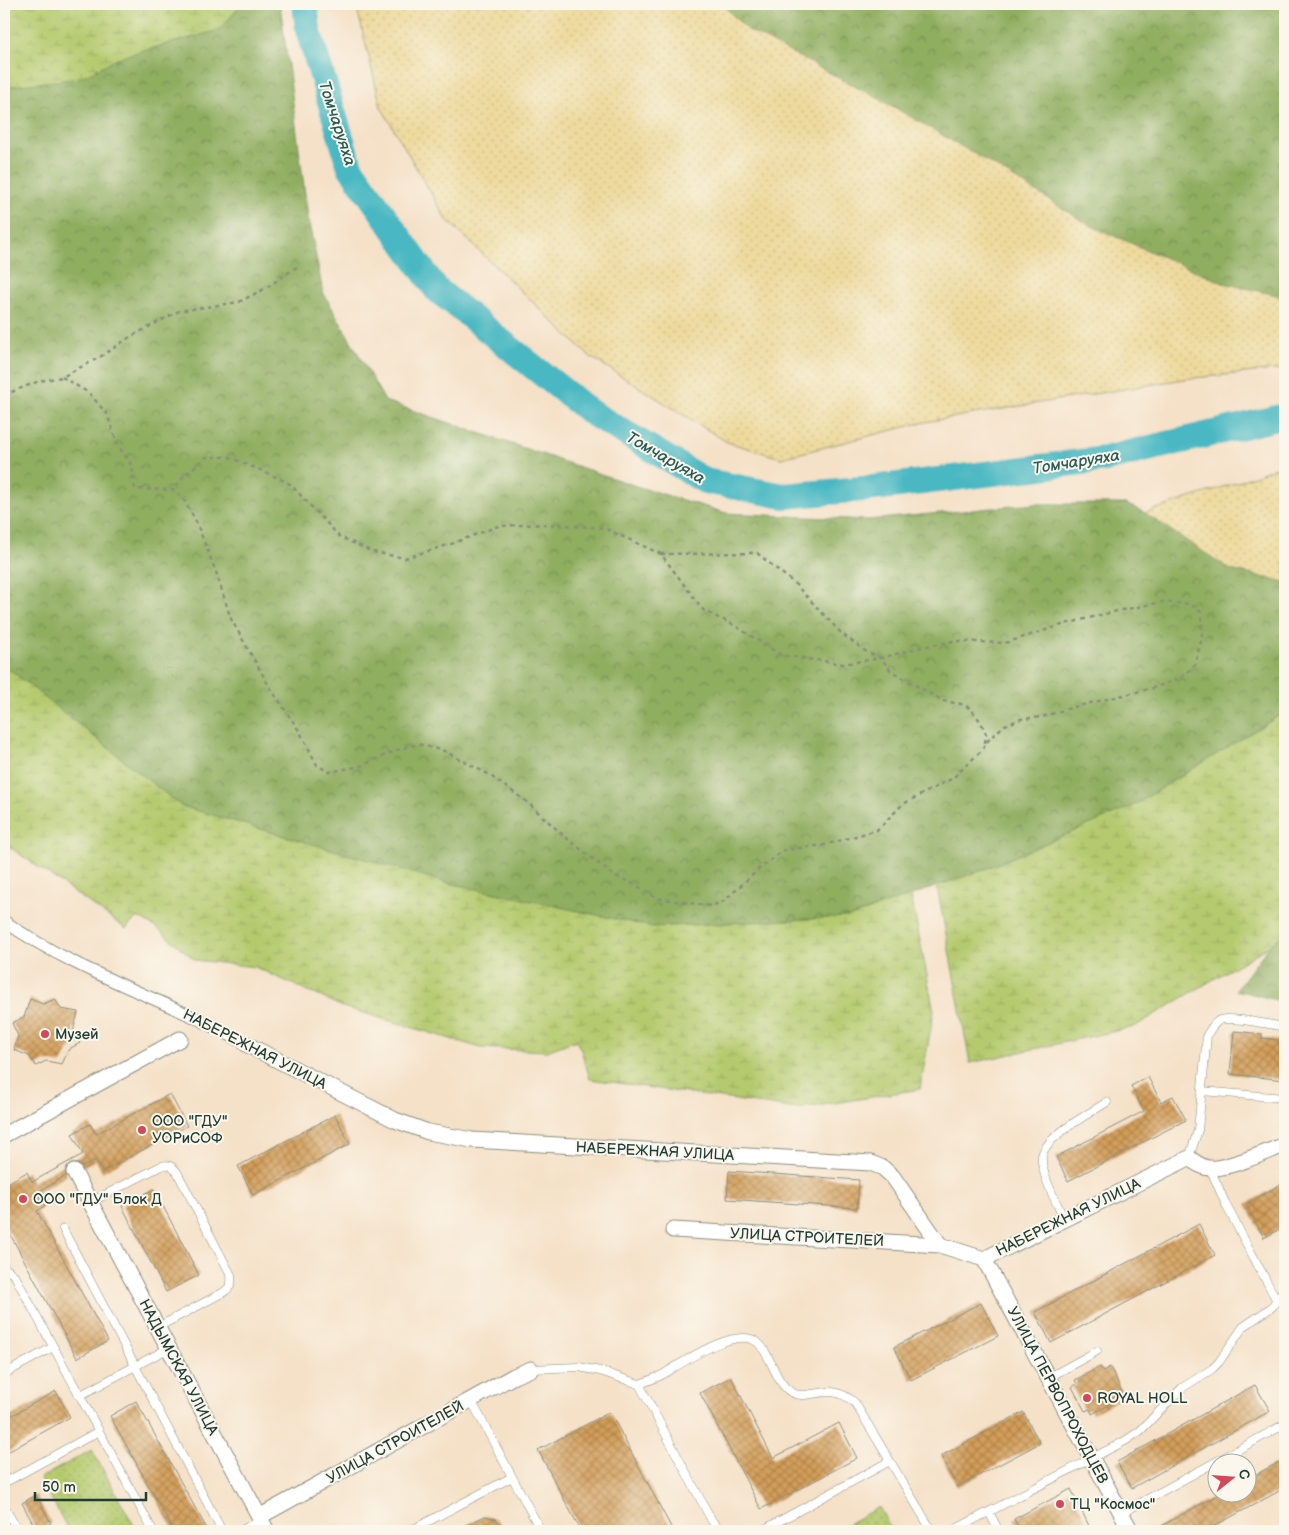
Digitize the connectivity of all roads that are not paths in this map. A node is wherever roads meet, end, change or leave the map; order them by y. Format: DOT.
graph roads {
  1 [pos="4,921"];
  2 [pos="1285,1027"];
  3 [pos="180,1039"];
  4 [pos="246,1044"];
  5 [pos="1202,1091"];
  6 [pos="1284,1098"];
  7 [pos="1107,1102"];
  8 [pos="5,1131"];
  9 [pos="1285,1144"];
  10 [pos="1189,1158"];
  11 [pos="1210,1168"];
  12 [pos="74,1172"];
  13 [pos="91,1202"];
  14 [pos="1064,1219"];
  15 [pos="63,1229"];
  16 [pos="673,1230"];
  17 [pos="940,1245"];
  18 [pos="984,1259"];
  19 [pos="4,1267"];
  20 [pos="1285,1287"];
  21 [pos="1277,1301"];
  22 [pos="158,1327"];
  23 [pos="53,1347"];
  24 [pos="169,1348"];
  25 [pos="1097,1351"];
  26 [pos="135,1366"];
  27 [pos="531,1369"];
  28 [pos="4,1374"];
  29 [pos="1048,1378"];
  30 [pos="639,1384"];
  31 [pos="79,1396"];
  32 [pos="471,1400"];
  33 [pos="1285,1424"];
  34 [pos="99,1431"];
  35 [pos="1092,1458"];
  36 [pos="890,1461"];
  37 [pos="512,1477"];
  38 [pos="4,1483"];
  39 [pos="4,1506"];
  40 [pos="989,1512"];
  41 [pos="1122,1514"];
  42 [pos="262,1523"];
  43 [pos="18,1531"];
  44 [pos="153,1531"];
  45 [pos="222,1531"];
  46 [pos="240,1531"];
  47 [pos="410,1531"];
  48 [pos="541,1531"];
  49 [pos="721,1531"];
  50 [pos="761,1531"];
  51 [pos="932,1531"];
  52 [pos="952,1531"];
  53 [pos="999,1531"];
  54 [pos="1131,1531"];
  1 -- 4 [label="street, НАБЕРЕЖНАЯ УЛИЦА"];
  2 -- 5 [label="lane"];
  3 -- 8 [label="street"];
  4 -- 17 [label="street, НАБЕРЕЖНАЯ УЛИЦА"];
  5 -- 6 [label="lane"];
  5 -- 10 [label="lane"];
  7 -- 14 [label="lane"];
  9 -- 11 [label="street"];
  10 -- 11 [label="street"];
  10 -- 14 [label="street, НАБЕРЕЖНАЯ УЛИЦА"];
  11 -- 21 [label="lane"];
  12 -- 13 [label="street, НАДЫМСКАЯ УЛИЦА"];
  13 -- 22 [label="street, НАДЫМСКАЯ УЛИЦА"];
  13 -- 22 [label="lane"];
  14 -- 18 [label="street, НАБЕРЕЖНАЯ УЛИЦА"];
  15 -- 26 [label="lane"];
  16 -- 17 [label="street, УЛИЦА СТРОИТЕЛЕЙ"];
  17 -- 18 [label="street, НАБЕРЕЖНАЯ УЛИЦА"];
  18 -- 29 [label="street, УЛИЦА ПЕРВОПРОХОДЦЕВ"];
  19 -- 23 [label="lane"];
  20 -- 21 [label="lane"];
  21 -- 35 [label="lane"];
  22 -- 24 [label="street, НАДЫМСКАЯ УЛИЦА"];
  23 -- 28 [label="lane"];
  23 -- 31 [label="lane"];
  24 -- 26 [label="lane"];
  24 -- 42 [label="street, НАДЫМСКАЯ УЛИЦА"];
  25 -- 29 [label="lane"];
  26 -- 31 [label="lane"];
  26 -- 45 [label="lane"];
  27 -- 30 [label="lane"];
  27 -- 32 [label="street, УЛИЦА СТРОИТЕЛЕЙ"];
  29 -- 35 [label="street, УЛИЦА ПЕРВОПРОХОДЦЕВ"];
  30 -- 36 [label="lane"];
  30 -- 49 [label="lane"];
  31 -- 34 [label="lane"];
  32 -- 37 [label="lane"];
  32 -- 42 [label="street, УЛИЦА СТРОИТЕЛЕЙ"];
  33 -- 41 [label="lane"];
  34 -- 38 [label="lane"];
  34 -- 44 [label="lane"];
  35 -- 40 [label="lane"];
  35 -- 41 [label="street, УЛИЦА ПЕРВОПРОХОДЦЕВ"];
  36 -- 50 [label="lane"];
  36 -- 51 [label="lane"];
  37 -- 47 [label="lane"];
  37 -- 48 [label="lane"];
  39 -- 43 [label="lane"];
  40 -- 52 [label="lane"];
  40 -- 53 [label="lane"];
  41 -- 54 [label="street, УЛИЦА ПЕРВОПРОХОДЦЕВ"];
  42 -- 46 [label="lane"];
}
